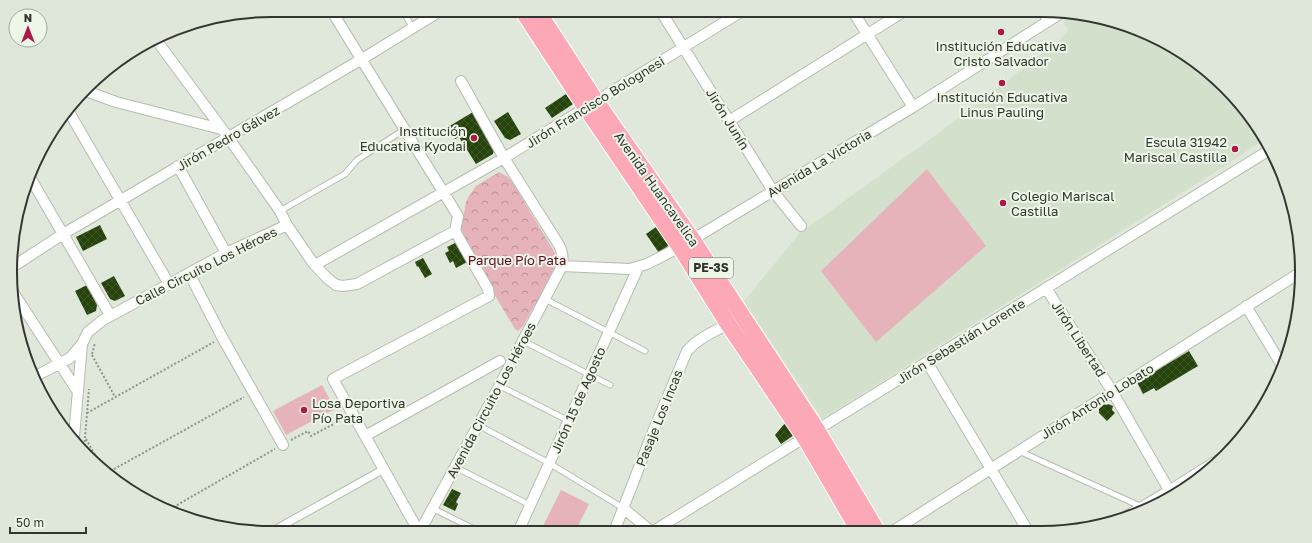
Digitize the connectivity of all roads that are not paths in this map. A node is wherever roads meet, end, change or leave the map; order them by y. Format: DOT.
graph roads {
  1 [pos="335,17"];
  2 [pos="406,17"];
  3 [pos="431,17"];
  4 [pos="527,17"];
  5 [pos="541,17"];
  6 [pos="664,17"];
  7 [pos="733,17"];
  8 [pos="856,17"];
  9 [pos="895,17"];
  10 [pos="1047,17"];
  11 [pos="1054,18"];
  12 [pos="1049,21"];
  13 [pos="413,28"];
  14 [pos="867,34"];
  15 [pos="159,43"];
  16 [pos="683,48"];
  17 [pos="362,59"];
  18 [pos="461,81"];
  19 [pos="91,93"];
  20 [pos="591,105"];
  21 [pos="913,107"];
  22 [pos="71,116"];
  23 [pos="729,120"];
  24 [pos="221,129"];
  25 [pos="405,130"];
  26 [pos="228,137"];
  27 [pos="1265,152"];
  28 [pos="504,158"];
  29 [pos="178,166"];
  30 [pos="33,184"];
  31 [pos="773,191"];
  32 [pos="443,192"];
  33 [pos="120,200"];
  34 [pos="280,211"];
  35 [pos="287,225"];
  36 [pos="801,226"];
  37 [pos="454,231"];
  38 [pos="63,234"];
  39 [pos="686,243"];
  40 [pos="226,253"];
  41 [pos="17,264"];
  42 [pos="315,265"];
  43 [pos="562,266"];
  44 [pos="638,268"];
  45 [pos="189,273"];
  46 [pos="1295,276"];
  47 [pos="170,284"];
  48 [pos="1046,288"];
  49 [pos="545,299"];
  50 [pos="19,301"];
  51 [pos="1246,306"];
  52 [pos="110,315"];
  53 [pos="728,324"];
  54 [pos="609,332"];
  55 [pos="523,341"];
  56 [pos="82,344"];
  57 [pos="645,351"];
  58 [pos="1279,360"];
  59 [pos="500,361"];
  60 [pos="927,362"];
  61 [pos="59,364"];
  62 [pos="39,375"];
  63 [pos="590,375"];
  64 [pos="610,385"];
  65 [pos="500,386"];
  66 [pos="1112,391"];
  67 [pos="78,392"];
  68 [pos="569,421"];
  69 [pos="478,426"];
  70 [pos="74,432"];
  71 [pos="811,434"];
  72 [pos="365,436"];
  73 [pos="283,445"];
  74 [pos="1019,451"];
  75 [pos="550,463"];
  76 [pos="455,467"];
  77 [pos="384,469"];
  78 [pos="991,469"];
  79 [pos="1169,491"];
  80 [pos="530,505"];
  81 [pos="1140,506"];
  82 [pos="432,508"];
  83 [pos="623,508"];
  84 [pos="282,526"];
  85 [pos="416,526"];
  86 [pos="422,526"];
  87 [pos="468,526"];
  88 [pos="521,526"];
  89 [pos="616,526"];
  90 [pos="645,526"];
  91 [pos="662,526"];
  92 [pos="857,526"];
  93 [pos="874,526"];
  94 [pos="901,526"];
  95 [pos="1025,526"];
  1 -- 17 [label="street"];
  2 -- 13 [label="lane"];
  3 -- 13 [label="street, Jirón Pedro Gálvez"];
  4 -- 20 [label="highway, Avenida Huancavelica / PE-3S"];
  5 -- 20 [label="highway, Avenida Huancavelica / PE-3S"];
  6 -- 16 [label="street, Jirón Junín"];
  7 -- 16 [label="street, Jirón Francisco Bolognesi"];
  8 -- 14 [label="street"];
  9 -- 14 [label="street"];
  10 -- 12 [label="street"];
  11 -- 12 [label="street, Avenida La Victoria"];
  12 -- 21 [label="street, Avenida La Victoria"];
  13 -- 17 [label="street, Jirón Pedro Gálvez"];
  14 -- 21 [label="street"];
  14 -- 23 [label="street"];
  15 -- 24 [label="street"];
  16 -- 20 [label="street, Jirón Francisco Bolognesi"];
  16 -- 23 [label="street, Jirón Junín"];
  17 -- 25 [label="street"];
  17 -- 26 [label="street, Jirón Pedro Gálvez"];
  18 -- 28 [label="street"];
  19 -- 24 [label="street"];
  20 -- 28 [label="street, Jirón Francisco Bolognesi"];
  20 -- 39 [label="highway, Avenida Huancavelica / PE-3S"];
  21 -- 31 [label="street, Avenida La Victoria"];
  22 -- 33 [label="street"];
  23 -- 31 [label="street, Jirón Junín"];
  24 -- 26 [label="street"];
  25 -- 32 [label="street"];
  25 -- 34 [label="lane"];
  26 -- 29 [label="street, Jirón Pedro Gálvez"];
  26 -- 34 [label="street"];
  27 -- 48 [label="street, Jirón Sebastián Lorente"];
  28 -- 32 [label="street, Jirón Francisco Bolognesi"];
  28 -- 43 [label="street"];
  29 -- 33 [label="street, Jirón Pedro Gálvez"];
  29 -- 40 [label="street"];
  30 -- 38 [label="street"];
  31 -- 36 [label="street, Jirón Junín"];
  31 -- 39 [label="street, Avenida La Victoria"];
  32 -- 37 [label="street"];
  32 -- 42 [label="street, Jirón Francisco Bolognesi"];
  33 -- 38 [label="street, Jirón Pedro Gálvez"];
  33 -- 47 [label="street"];
  34 -- 35 [label="street"];
  35 -- 40 [label="street, Calle Circuito Los Héroes"];
  35 -- 42 [label="street, Calle Circuito Los Héroes"];
  37 -- 42 [label="street, Calle Circuito Los Héroes"];
  37 -- 72 [label="street"];
  38 -- 41 [label="street, Jirón Pedro Gálvez"];
  38 -- 52 [label="street"];
  39 -- 44 [label="street, Avenida La Victoria"];
  39 -- 53 [label="highway, Avenida Huancavelica / PE-3S"];
  39 -- 71 [label="highway, Avenida Huancavelica / PE-3S"];
  40 -- 45 [label="street, Calle Circuito Los Héroes"];
  43 -- 44 [label="street, Avenida La Victoria"];
  43 -- 49 [label="street, Avenida Circuito Los Héroes"];
  44 -- 54 [label="street, Jirón 15 de Agosto"];
  45 -- 47 [label="street, Calle Circuito Los Héroes"];
  45 -- 73 [label="street"];
  46 -- 51 [label="street, Jirón Antonio Lobato"];
  47 -- 52 [label="street, Calle Circuito Los Héroes"];
  48 -- 60 [label="street, Jirón Sebastián Lorente"];
  48 -- 66 [label="street, Jirón Libertad"];
  49 -- 54 [label="lane"];
  49 -- 55 [label="street, Avenida Circuito Los Héroes"];
  50 -- 61 [label="street"];
  51 -- 58 [label="street"];
  51 -- 66 [label="street, Jirón Antonio Lobato"];
  52 -- 56 [label="street, Calle Circuito Los Héroes"];
  53 -- 71 [label="highway, Avenida Huancavelica / PE-3S"];
  53 -- 83 [label="street, Pasaje Los Incas"];
  54 -- 57 [label="lane"];
  54 -- 63 [label="street, Jirón 15 de Agosto"];
  55 -- 63 [label="lane"];
  55 -- 65 [label="street, Avenida Circuito Los Héroes"];
  56 -- 61 [label="street, Calle Circuito Los Héroes"];
  56 -- 67 [label="street, Calle Circuito Los Héroes"];
  59 -- 72 [label="street"];
  60 -- 71 [label="street, Jirón Sebastián Lorente"];
  60 -- 78 [label="street"];
  61 -- 62 [label="street"];
  61 -- 67 [label="street"];
  63 -- 64 [label="lane"];
  63 -- 68 [label="street, Jirón 15 de Agosto"];
  65 -- 68 [label="lane"];
  65 -- 69 [label="street, Avenida Circuito Los Héroes"];
  66 -- 74 [label="street, Jirón Antonio Lobato"];
  66 -- 79 [label="street, Jirón Libertad"];
  67 -- 70 [label="street, Calle Circuito Los Héroes"];
  68 -- 75 [label="street, Jirón 15 de Agosto"];
  69 -- 75 [label="lane"];
  69 -- 76 [label="street, Avenida Circuito Los Héroes"];
  71 -- 91 [label="street, Jirón Sebastián Lorente"];
  71 -- 92 [label="highway, Avenida Huancavelica / PE-3S"];
  71 -- 93 [label="highway, Avenida Huancavelica / PE-3S"];
  72 -- 77 [label="street"];
  74 -- 78 [label="street, Jirón Antonio Lobato"];
  74 -- 81 [label="lane"];
  75 -- 80 [label="street, Jirón 15 de Agosto"];
  75 -- 83 [label="lane"];
  76 -- 80 [label="lane"];
  76 -- 82 [label="street, Avenida Circuito Los Héroes"];
  77 -- 84 [label="street"];
  77 -- 85 [label="street"];
  78 -- 94 [label="street, Jirón Antonio Lobato"];
  78 -- 95 [label="street"];
  80 -- 88 [label="street, Jirón 15 de Agosto"];
  82 -- 86 [label="street, Avenida Circuito Los Héroes"];
  82 -- 87 [label="lane"];
  83 -- 89 [label="street, Pasaje Los Incas"];
  83 -- 90 [label="street"];
}
